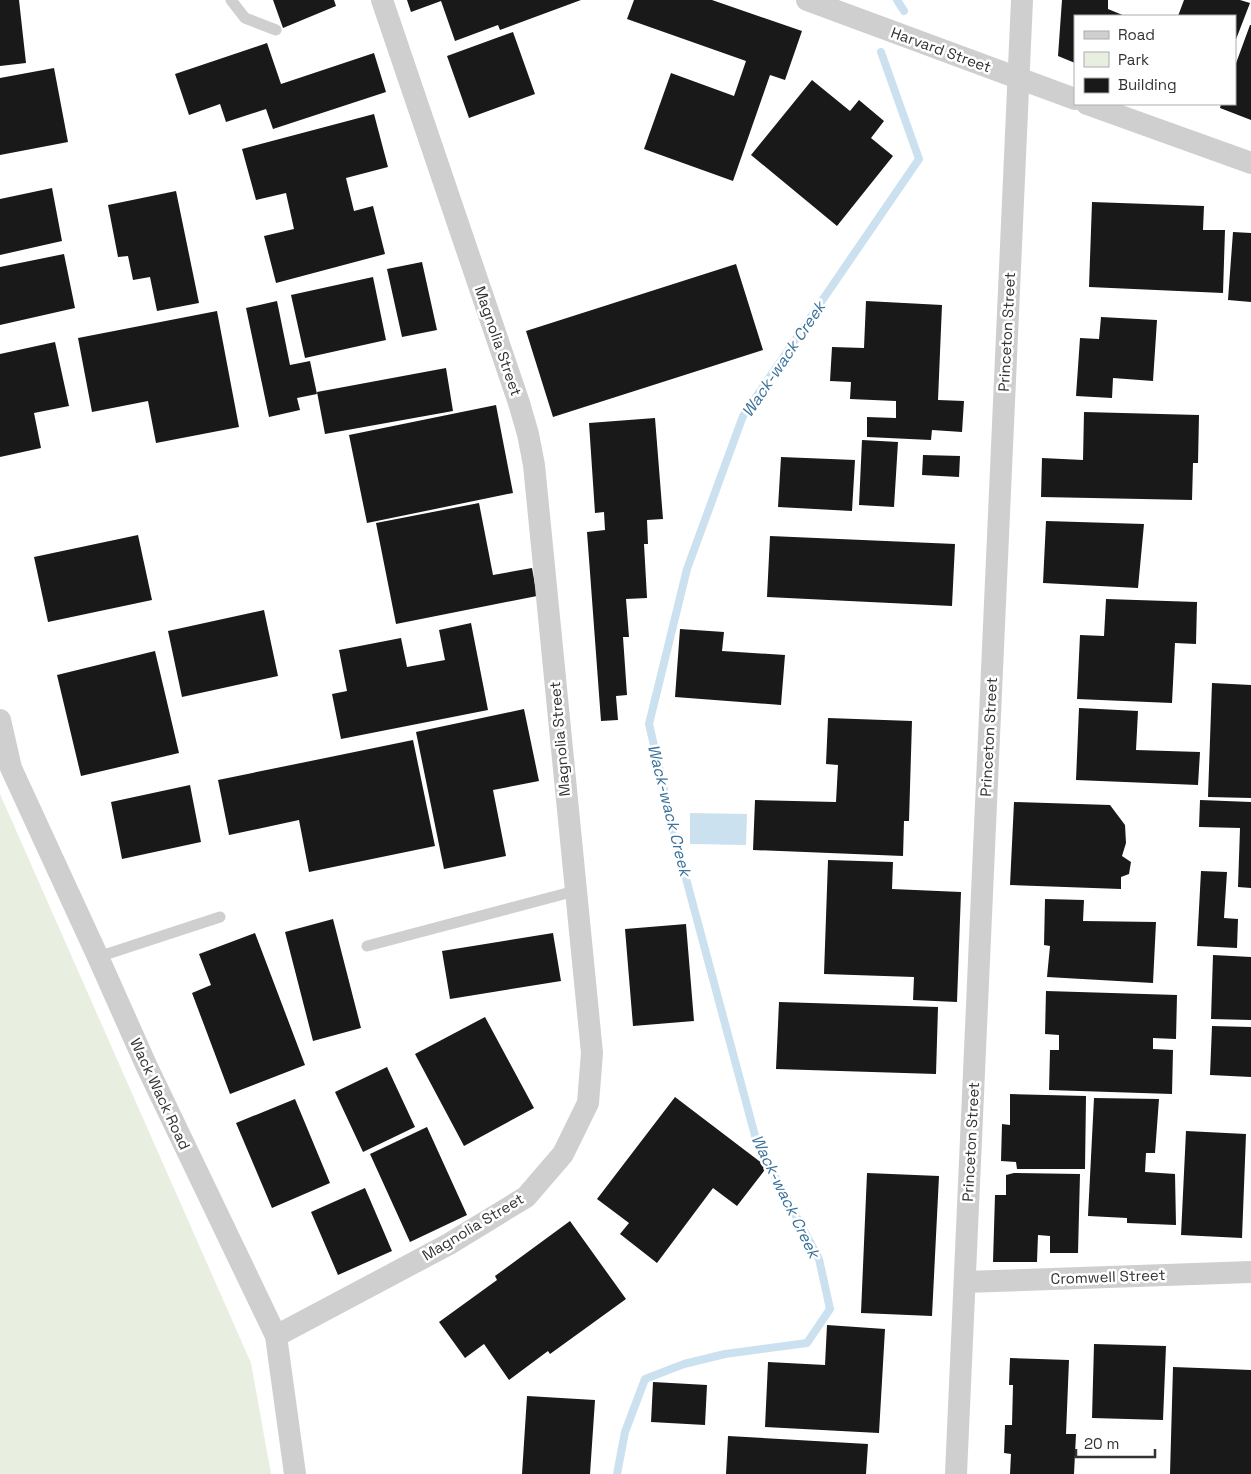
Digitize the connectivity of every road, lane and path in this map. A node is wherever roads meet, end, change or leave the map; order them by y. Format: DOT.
graph roads {
  1 [pos="231,0"];
  2 [pos="382,0"];
  3 [pos="807,0"];
  4 [pos="1022,0"];
  5 [pos="276,30"];
  6 [pos="1018,79"];
  7 [pos="1074,99"];
  8 [pos="1090,105"];
  9 [pos="1251,163"];
  10 [pos="0,720"];
  11 [pos="575,891"];
  12 [pos="220,917"];
  13 [pos="367,946"];
  14 [pos="98,957"];
  15 [pos="1251,1272"];
  16 [pos="965,1282"];
  17 [pos="276,1336"];
  18 [pos="294,1474"];
  19 [pos="956,1474"];
  1 -- 5 [label="lane"];
  2 -- 11 [label="street, Magnolia Street"];
  3 -- 6 [label="street, Harvard Street"];
  4 -- 6 [label="street, Princeton Street"];
  6 -- 7 [label="street, Harvard Street"];
  6 -- 16 [label="street, Princeton Street"];
  8 -- 9 [label="street"];
  10 -- 14 [label="street, Wack Wack Road"];
  11 -- 13 [label="lane"];
  11 -- 17 [label="street, Magnolia Street"];
  12 -- 14 [label="lane"];
  14 -- 17 [label="street, Wack Wack Road"];
  15 -- 16 [label="street, Cromwell Street"];
  16 -- 19 [label="street, Princeton Street"];
  17 -- 18 [label="street, Wack Wack Road"];
}
